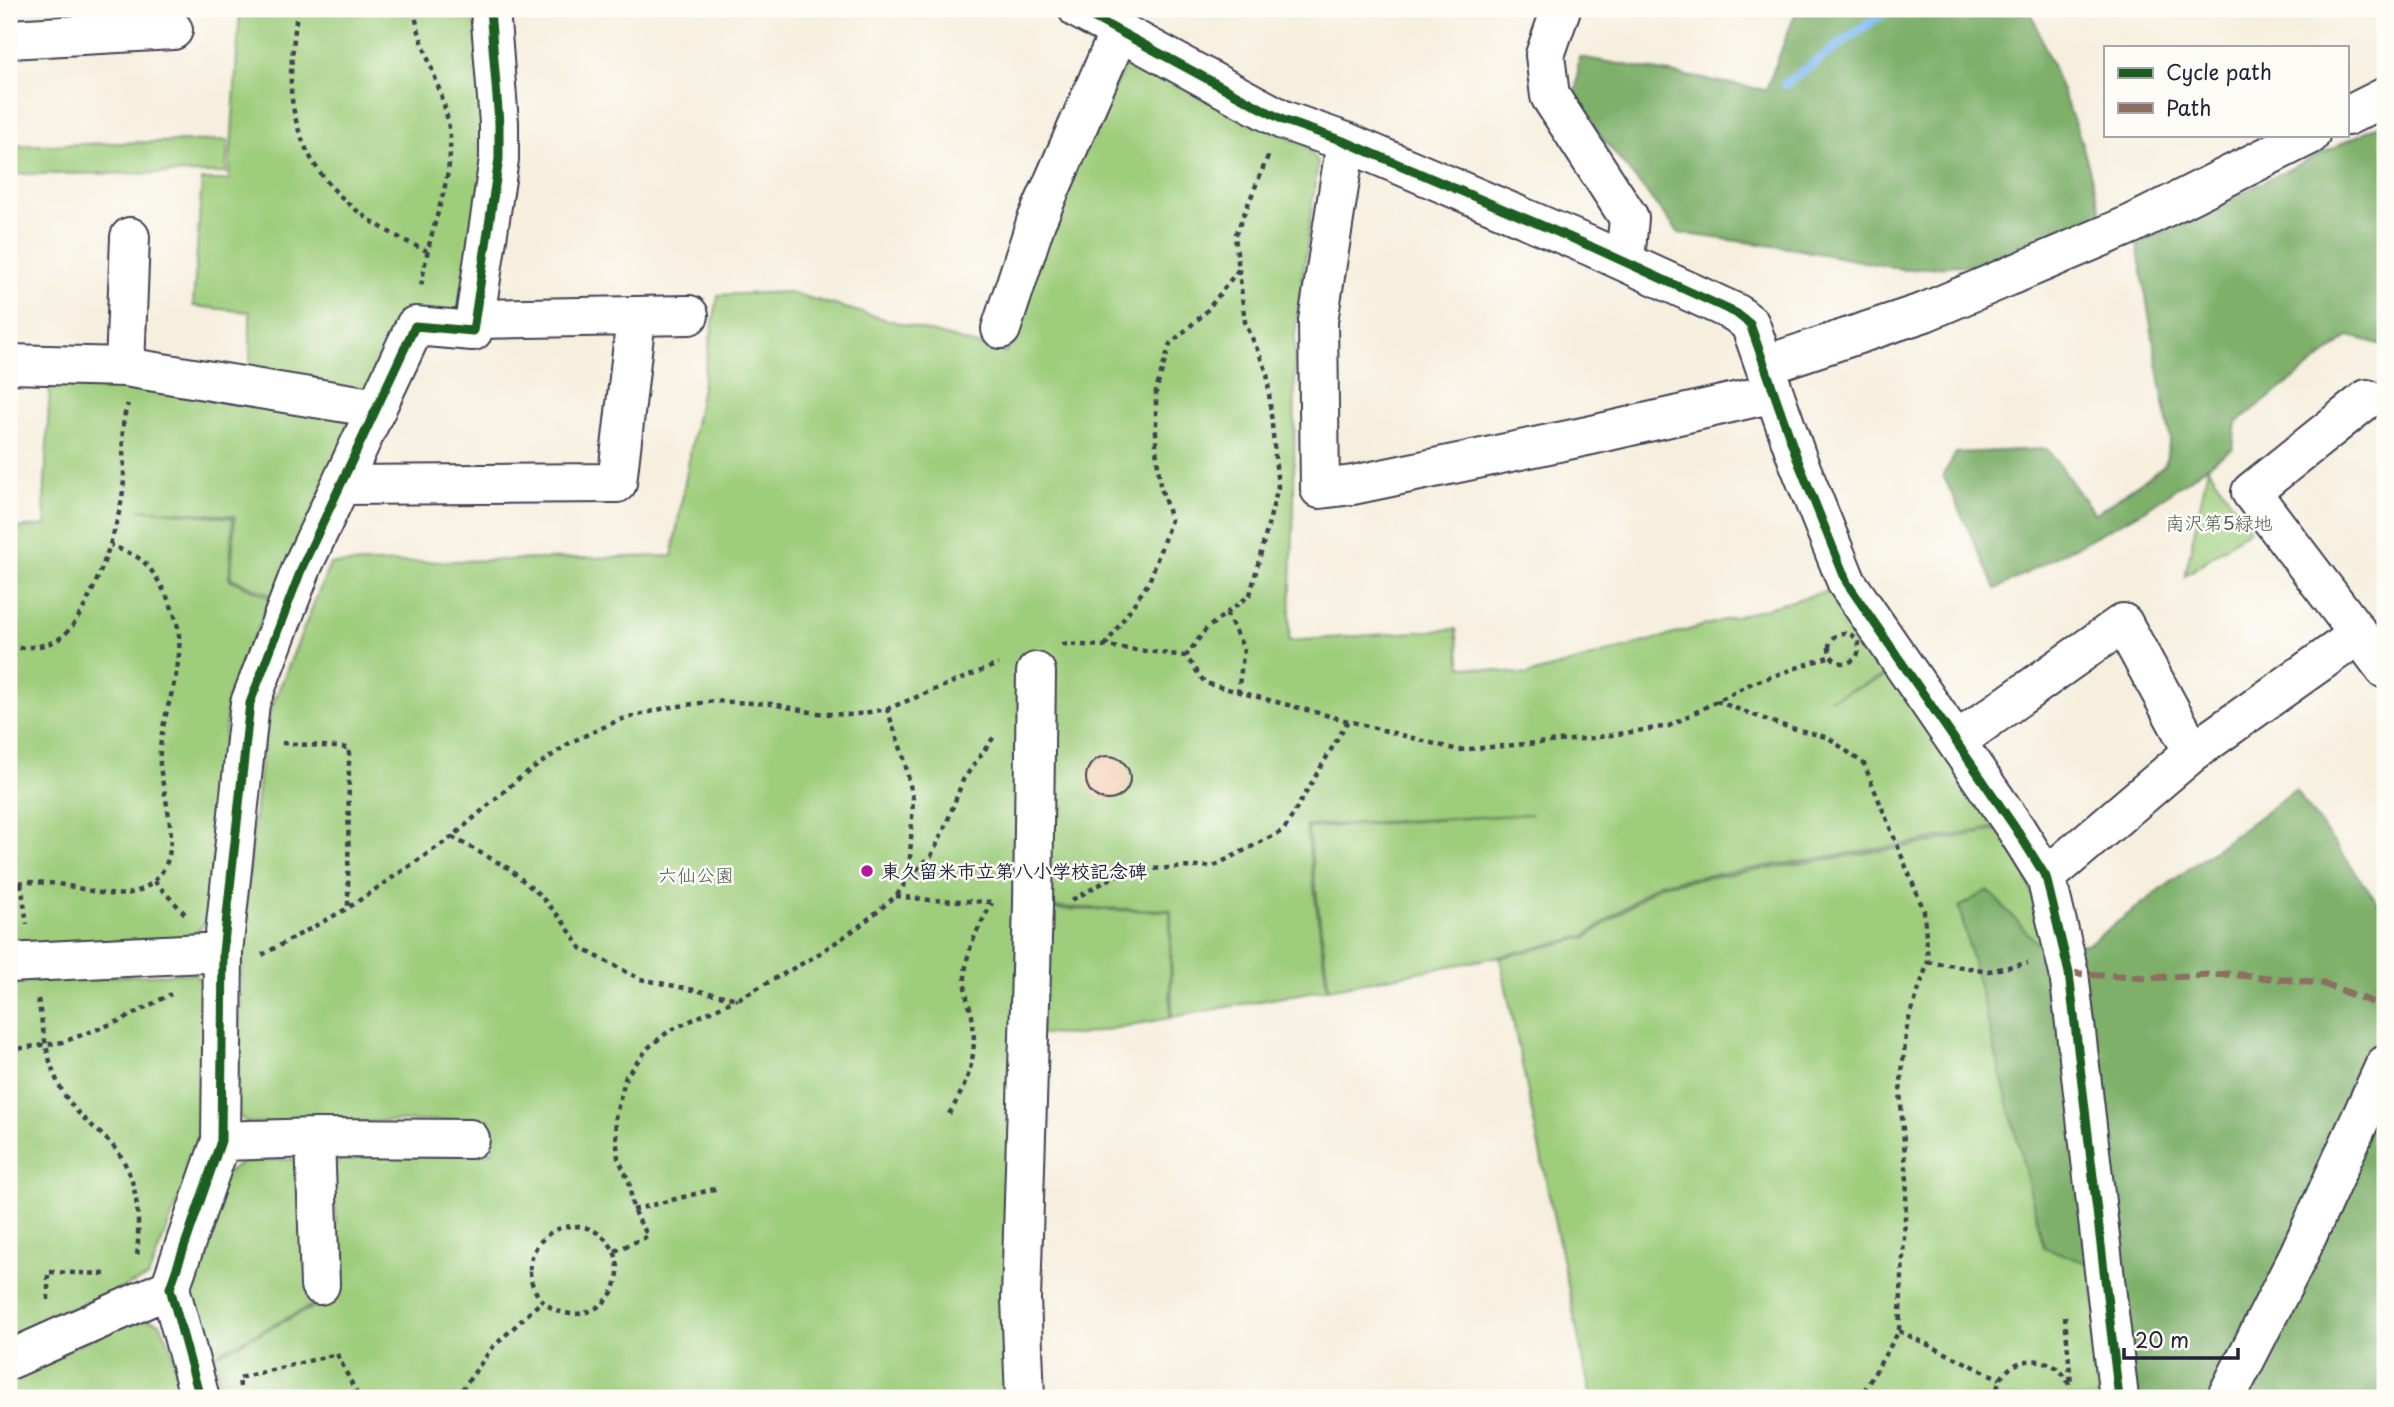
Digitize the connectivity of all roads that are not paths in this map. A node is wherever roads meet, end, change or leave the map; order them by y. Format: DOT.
graph roads {
  1 [pos="490,9"];
  2 [pos="1078,9"];
  3 [pos="1561,9"];
  4 [pos="173,30"];
  5 [pos="1119,32"];
  6 [pos="9,39"];
  7 [pos="2385,97"];
  8 [pos="2348,116"];
  9 [pos="2308,136"];
  10 [pos="1346,142"];
  11 [pos="130,237"];
  12 [pos="1625,261"];
  13 [pos="688,315"];
  14 [pos="636,317"];
  15 [pos="475,319"];
  16 [pos="1001,329"];
  17 [pos="9,364"];
  18 [pos="130,368"];
  19 [pos="1769,379"];
  20 [pos="2367,399"];
  21 [pos="377,408"];
  22 [pos="341,485"];
  23 [pos="2358,635"];
  24 [pos="1031,659"];
  25 [pos="2385,669"];
  26 [pos="1957,741"];
  27 [pos="2193,752"];
  28 [pos="2046,877"];
  29 [pos="223,960"];
  30 [pos="21,962"];
  31 [pos="2385,1065"];
  32 [pos="315,1138"];
  33 [pos="470,1139"];
  34 [pos="221,1141"];
  35 [pos="320,1285"];
  36 [pos="170,1288"];
  37 [pos="9,1360"];
  38 [pos="200,1398"];
  39 [pos="1025,1398"];
  40 [pos="2119,1398"];
  41 [pos="2226,1398"];
  1 -- 15 [label="street"];
  2 -- 5 [label="street"];
  3 -- 12 [label="street"];
  4 -- 6 [label="street"];
  5 -- 10 [label="street"];
  5 -- 16 [label="street"];
  7 -- 8 [label="street"];
  9 -- 19 [label="street"];
  10 -- 12 [label="street"];
  10 -- 19 [label="street"];
  11 -- 18 [label="street"];
  12 -- 19 [label="street"];
  13 -- 14 [label="street"];
  14 -- 15 [label="street"];
  14 -- 22 [label="street"];
  15 -- 21 [label="street"];
  17 -- 18 [label="street"];
  18 -- 21 [label="street"];
  19 -- 26 [label="street"];
  20 -- 23 [label="street"];
  21 -- 22 [label="street"];
  22 -- 29 [label="street"];
  23 -- 25 [label="street"];
  23 -- 27 [label="street"];
  24 -- 39 [label="street"];
  26 -- 27 [label="street"];
  26 -- 28 [label="street"];
  27 -- 28 [label="street"];
  28 -- 40 [label="street"];
  29 -- 30 [label="street"];
  29 -- 34 [label="street"];
  31 -- 41 [label="street"];
  32 -- 33 [label="street"];
  32 -- 34 [label="street"];
  32 -- 35 [label="street"];
  34 -- 36 [label="street"];
  36 -- 37 [label="street"];
  36 -- 38 [label="street"];
}
